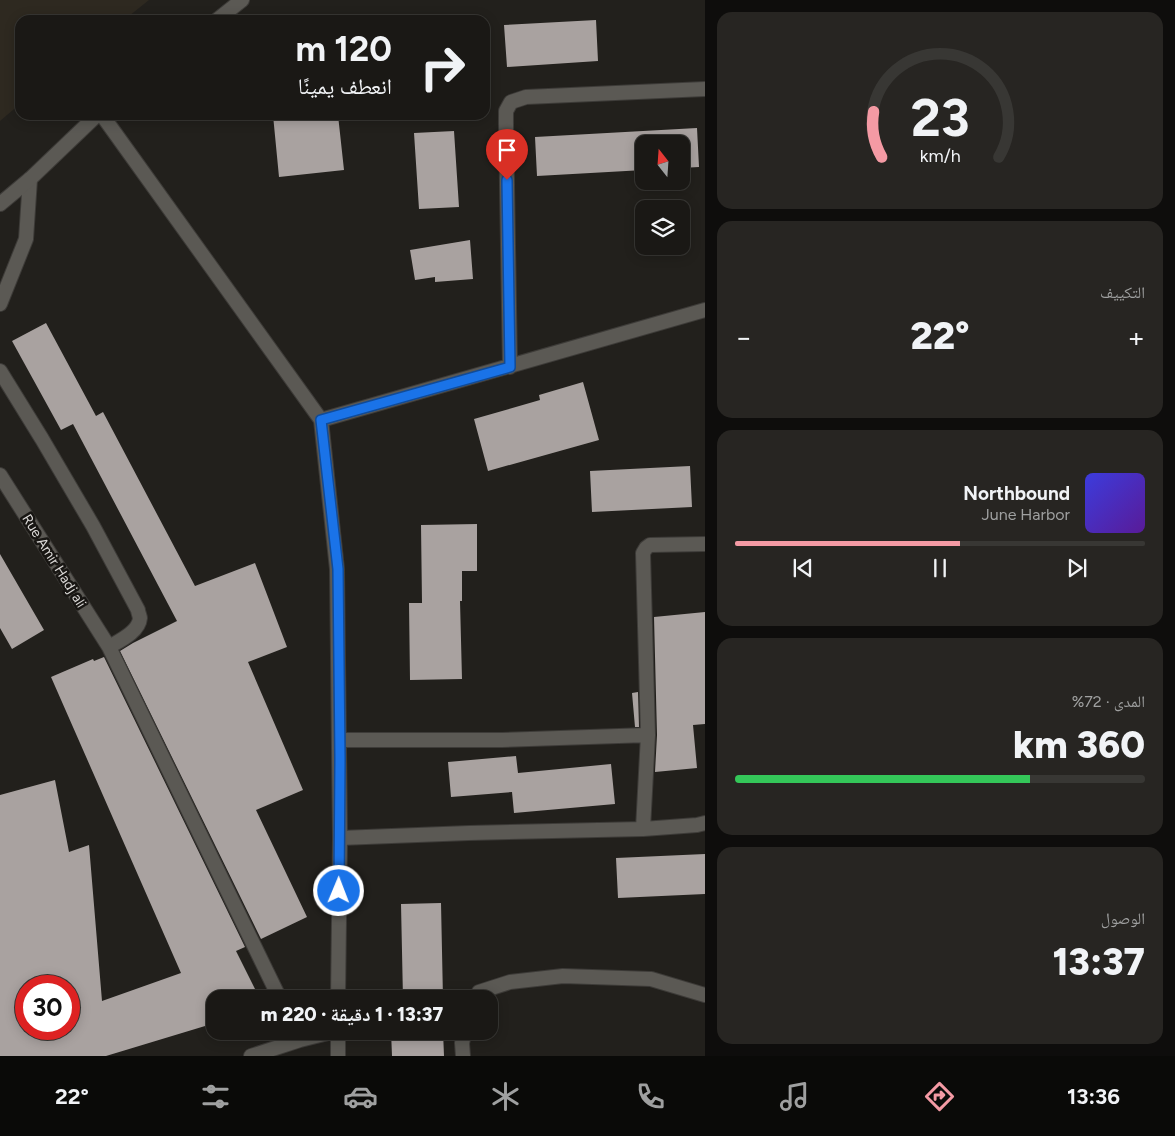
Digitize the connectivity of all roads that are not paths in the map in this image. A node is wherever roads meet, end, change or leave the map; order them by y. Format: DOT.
graph roads {
  1 [pos="242,0"];
  2 [pos="223,15"];
  3 [pos="705,89"];
  4 [pos="92,120"];
  5 [pos="106,120"];
  6 [pos="30,179"];
  7 [pos="0,204"];
  8 [pos="0,304"];
  9 [pos="705,310"];
  10 [pos="510,367"];
  11 [pos="0,372"];
  12 [pos="321,420"];
  13 [pos="0,475"];
  14 [pos="705,544"];
  15 [pos="109,647"];
  16 [pos="648,735"];
  17 [pos="340,740"];
  18 [pos="705,823"];
  19 [pos="642,829"];
  20 [pos="340,838"];
  21 [pos="276,990"];
  22 [pos="338,990"];
  23 [pos="485,990"];
  24 [pos="705,995"];
  25 [pos="289,1040"];
  26 [pos="337,1040"];
  27 [pos="463,1040"];
  28 [pos="251,1056"];
  29 [pos="338,1056"];
  30 [pos="463,1056"];
  1 -- 2 [label="street"];
  3 -- 10 [label="street"];
  4 -- 6 [label="street"];
  5 -- 12 [label="street"];
  6 -- 7 [label="street"];
  6 -- 8 [label="street"];
  9 -- 10 [label="street"];
  10 -- 12 [label="street"];
  11 -- 15 [label="street"];
  12 -- 17 [label="street"];
  13 -- 15 [label="street, Rue Amir Hadj ali"];
  14 -- 16 [label="street"];
  15 -- 21 [label="street, Rue Amir Hadj ali"];
  16 -- 17 [label="street"];
  16 -- 19 [label="street"];
  17 -- 20 [label="street"];
  18 -- 19 [label="street"];
  19 -- 20 [label="street"];
  20 -- 22 [label="street"];
  23 -- 24 [label="street"];
  25 -- 28 [label="street"];
  26 -- 29 [label="street"];
  27 -- 30 [label="street"];
}
